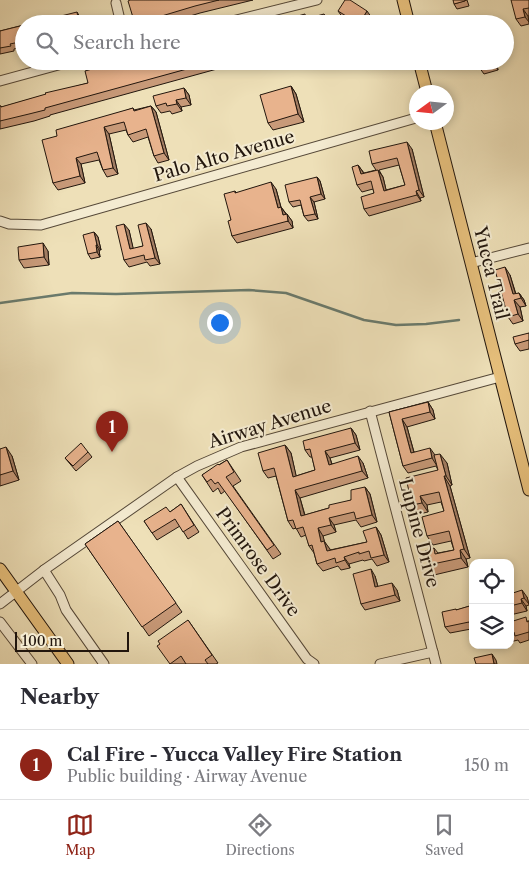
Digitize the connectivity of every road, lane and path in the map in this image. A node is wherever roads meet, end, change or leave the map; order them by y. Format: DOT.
graph roads {
  1 [pos="316,0"];
  2 [pos="403,0"];
  3 [pos="116,4"];
  4 [pos="119,15"];
  5 [pos="256,15"];
  6 [pos="407,15"];
  7 [pos="40,70"];
  8 [pos="421,70"];
  9 [pos="0,81"];
  10 [pos="425,85"];
  11 [pos="409,120"];
  12 [pos="437,130"];
  13 [pos="0,220"];
  14 [pos="529,248"];
  15 [pos="471,264"];
  16 [pos="500,377"];
  17 [pos="370,411"];
  18 [pos="177,477"];
  19 [pos="529,490"];
  20 [pos="0,569"];
  21 [pos="44,570"];
  22 [pos="16,592"];
  23 [pos="0,604"];
  24 [pos="0,622"];
  25 [pos="433,652"];
  26 [pos="32,664"];
  27 [pos="68,664"];
  28 [pos="104,664"];
  29 [pos="314,664"];
  30 [pos="380,664"];
  31 [pos="436,664"];
  1 -- 5 [label="street"];
  2 -- 6 [label="main road"];
  3 -- 4 [label="street"];
  7 -- 9 [label="street"];
  8 -- 10 [label="main road"];
  11 -- 13 [label="street, Palo Alto Avenue"];
  12 -- 15 [label="main road, Yucca Trail"];
  14 -- 15 [label="street"];
  15 -- 16 [label="main road, Yucca Trail"];
  16 -- 17 [label="street, Airway Avenue"];
  16 -- 19 [label="main road, Yucca Trail"];
  17 -- 18 [label="street, Airway Avenue"];
  17 -- 25 [label="street, Lupine Drive"];
  18 -- 21 [label="street, Airway Avenue"];
  18 -- 29 [label="street, Primrose Drive"];
  20 -- 22 [label="main road"];
  21 -- 22 [label="street, Airway Avenue"];
  21 -- 28 [label="street"];
  22 -- 23 [label="street, Airway Avenue"];
  22 -- 27 [label="main road"];
  24 -- 26 [label="street"];
  25 -- 30 [label="street"];
  25 -- 31 [label="street, Lupine Drive"];
}
